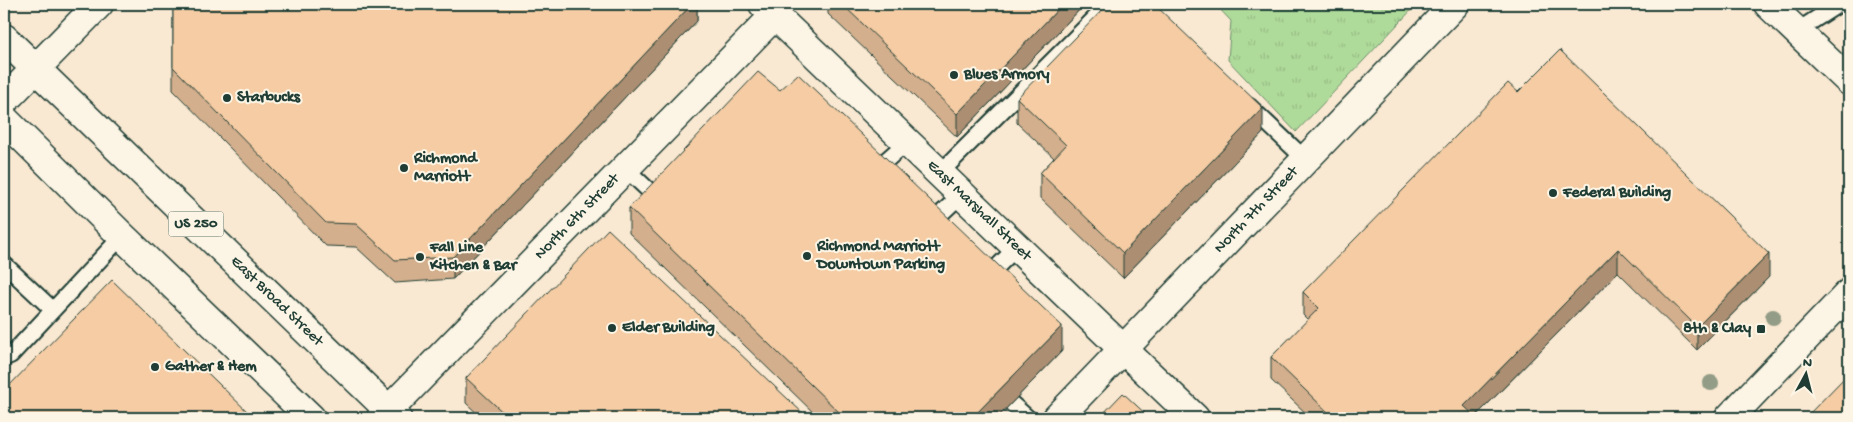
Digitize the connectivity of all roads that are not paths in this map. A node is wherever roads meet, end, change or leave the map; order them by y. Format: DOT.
graph roads {
  1 [pos="99,4"];
  2 [pos="1109,4"];
  3 [pos="1455,4"];
  4 [pos="1768,4"];
  5 [pos="1839,4"];
  6 [pos="769,9"];
  7 [pos="1797,31"];
  8 [pos="4,38"];
  9 [pos="34,68"];
  10 [pos="1849,81"];
  11 [pos="1236,93"];
  12 [pos="4,101"];
  13 [pos="4,119"];
  14 [pos="907,142"];
  15 [pos="1306,160"];
  16 [pos="626,169"];
  17 [pos="874,171"];
  18 [pos="940,173"];
  19 [pos="962,194"];
  20 [pos="660,201"];
  21 [pos="930,224"];
  22 [pos="122,236"];
  23 [pos="1017,247"];
  24 [pos="4,264"];
  25 [pos="986,278"];
  26 [pos="1849,293"];
  27 [pos="53,310"];
  28 [pos="1125,350"];
  29 [pos="4,358"];
  30 [pos="1011,403"];
  31 [pos="389,416"];
  32 [pos="311,418"];
  33 [pos="1028,418"];
  34 [pos="1057,418"];
  35 [pos="1195,418"];
  36 [pos="1729,418"];
  1 -- 9 [label="main road"];
  2 -- 18 [label="lane"];
  3 -- 15 [label="main road, North 7th Street"];
  4 -- 7 [label="main road"];
  5 -- 7 [label="lane"];
  6 -- 14 [label="main road, East Marshall Street"];
  6 -- 16 [label="main road, North 6th Street"];
  7 -- 10 [label="main road"];
  8 -- 9 [label="main road, East Broad Street / US 250"];
  9 -- 12 [label="main road"];
  9 -- 31 [label="main road, East Broad Street / US 250"];
  11 -- 15 [label="lane"];
  13 -- 22 [label="main road"];
  14 -- 17 [label="lane"];
  14 -- 18 [label="main road, East Marshall Street"];
  15 -- 28 [label="main road, North 7th Street"];
  16 -- 20 [label="lane"];
  16 -- 31 [label="main road, North 6th Street"];
  18 -- 19 [label="main road, East Marshall Street"];
  19 -- 21 [label="lane"];
  19 -- 23 [label="main road, East Marshall Street"];
  22 -- 27 [label="lane"];
  22 -- 32 [label="main road"];
  23 -- 25 [label="lane"];
  23 -- 28 [label="main road, East Marshall Street"];
  24 -- 27 [label="lane"];
  26 -- 36 [label="main road"];
  27 -- 29 [label="lane"];
  28 -- 34 [label="main road, North 7th Street"];
  28 -- 35 [label="main road, East Marshall Street"];
  30 -- 33 [label="lane"];
}
